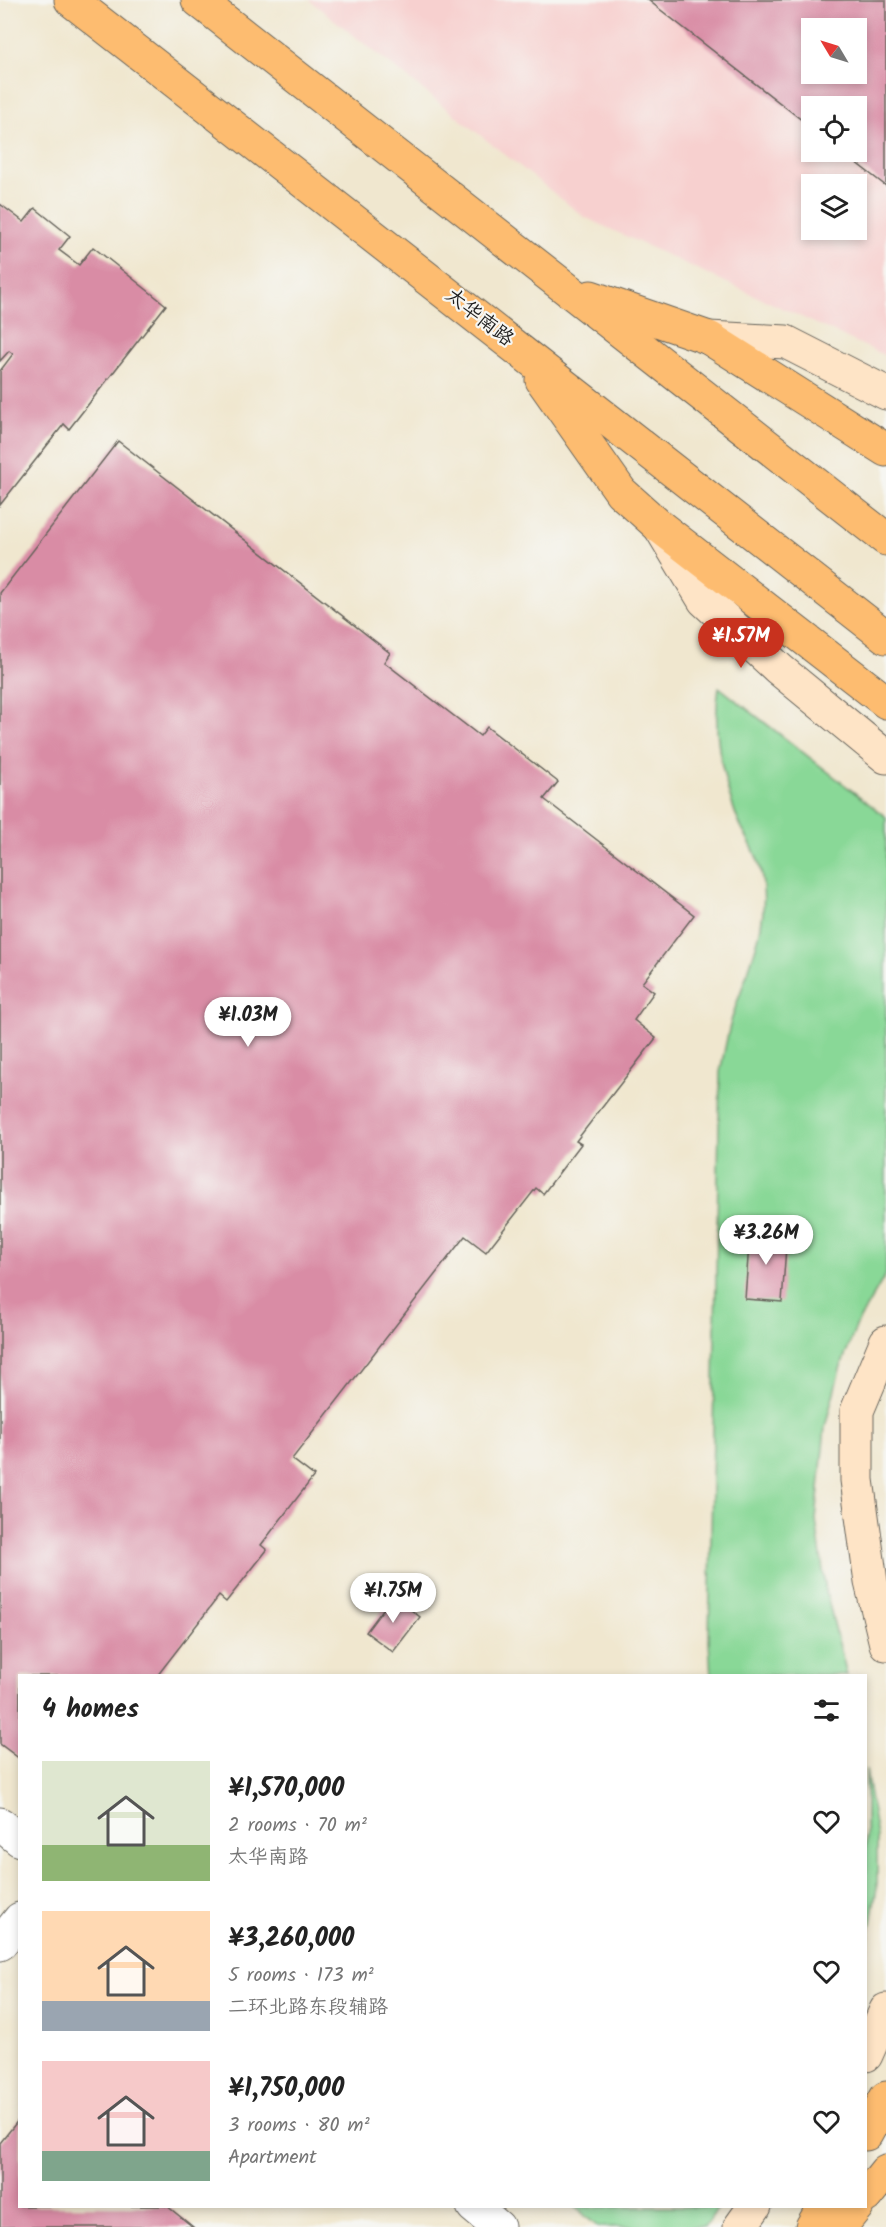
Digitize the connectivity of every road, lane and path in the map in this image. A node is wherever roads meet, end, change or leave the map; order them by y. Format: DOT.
graph roads {
  1 [pos="71,0"];
  2 [pos="198,0"];
  3 [pos="567,288"];
  4 [pos="709,338"];
  5 [pos="522,351"];
  6 [pos="886,393"];
  7 [pos="886,450"];
  8 [pos="659,526"];
  9 [pos="886,539"];
  10 [pos="886,637"];
  11 [pos="886,702"];
  12 [pos="886,757"];
  13 [pos="886,1342"];
  14 [pos="886,1644"];
  15 [pos="0,1824"];
  16 [pos="18,1838"];
  17 [pos="18,1922"];
  18 [pos="0,1944"];
  19 [pos="886,2010"];
  20 [pos="867,2053"];
  21 [pos="886,2098"];
  22 [pos="867,2132"];
  23 [pos="886,2171"];
  24 [pos="867,2195"];
  25 [pos="475,2208"];
  26 [pos="754,2208"];
  27 [pos="823,2208"];
  28 [pos="855,2208"];
  29 [pos="498,2227"];
  30 [pos="740,2227"];
  31 [pos="812,2227"];
  32 [pos="840,2227"];
  1 -- 5 [label="main road, 太华南路"];
  2 -- 3 [label="main road"];
  3 -- 4 [label="main road"];
  3 -- 9 [label="main road"];
  4 -- 6 [label="main road"];
  4 -- 7 [label="main road"];
  5 -- 8 [label="main road"];
  5 -- 10 [label="main road, 太华南路"];
  8 -- 11 [label="main road"];
  8 -- 12 [label="main road"];
  13 -- 14 [label="main road"];
  15 -- 16 [label="street"];
  17 -- 18 [label="street"];
  19 -- 20 [label="main road"];
  21 -- 22 [label="main road"];
  23 -- 24 [label="main road"];
  25 -- 29 [label="street"];
  26 -- 30 [label="main road"];
  27 -- 31 [label="main road"];
  28 -- 32 [label="main road"];
}
